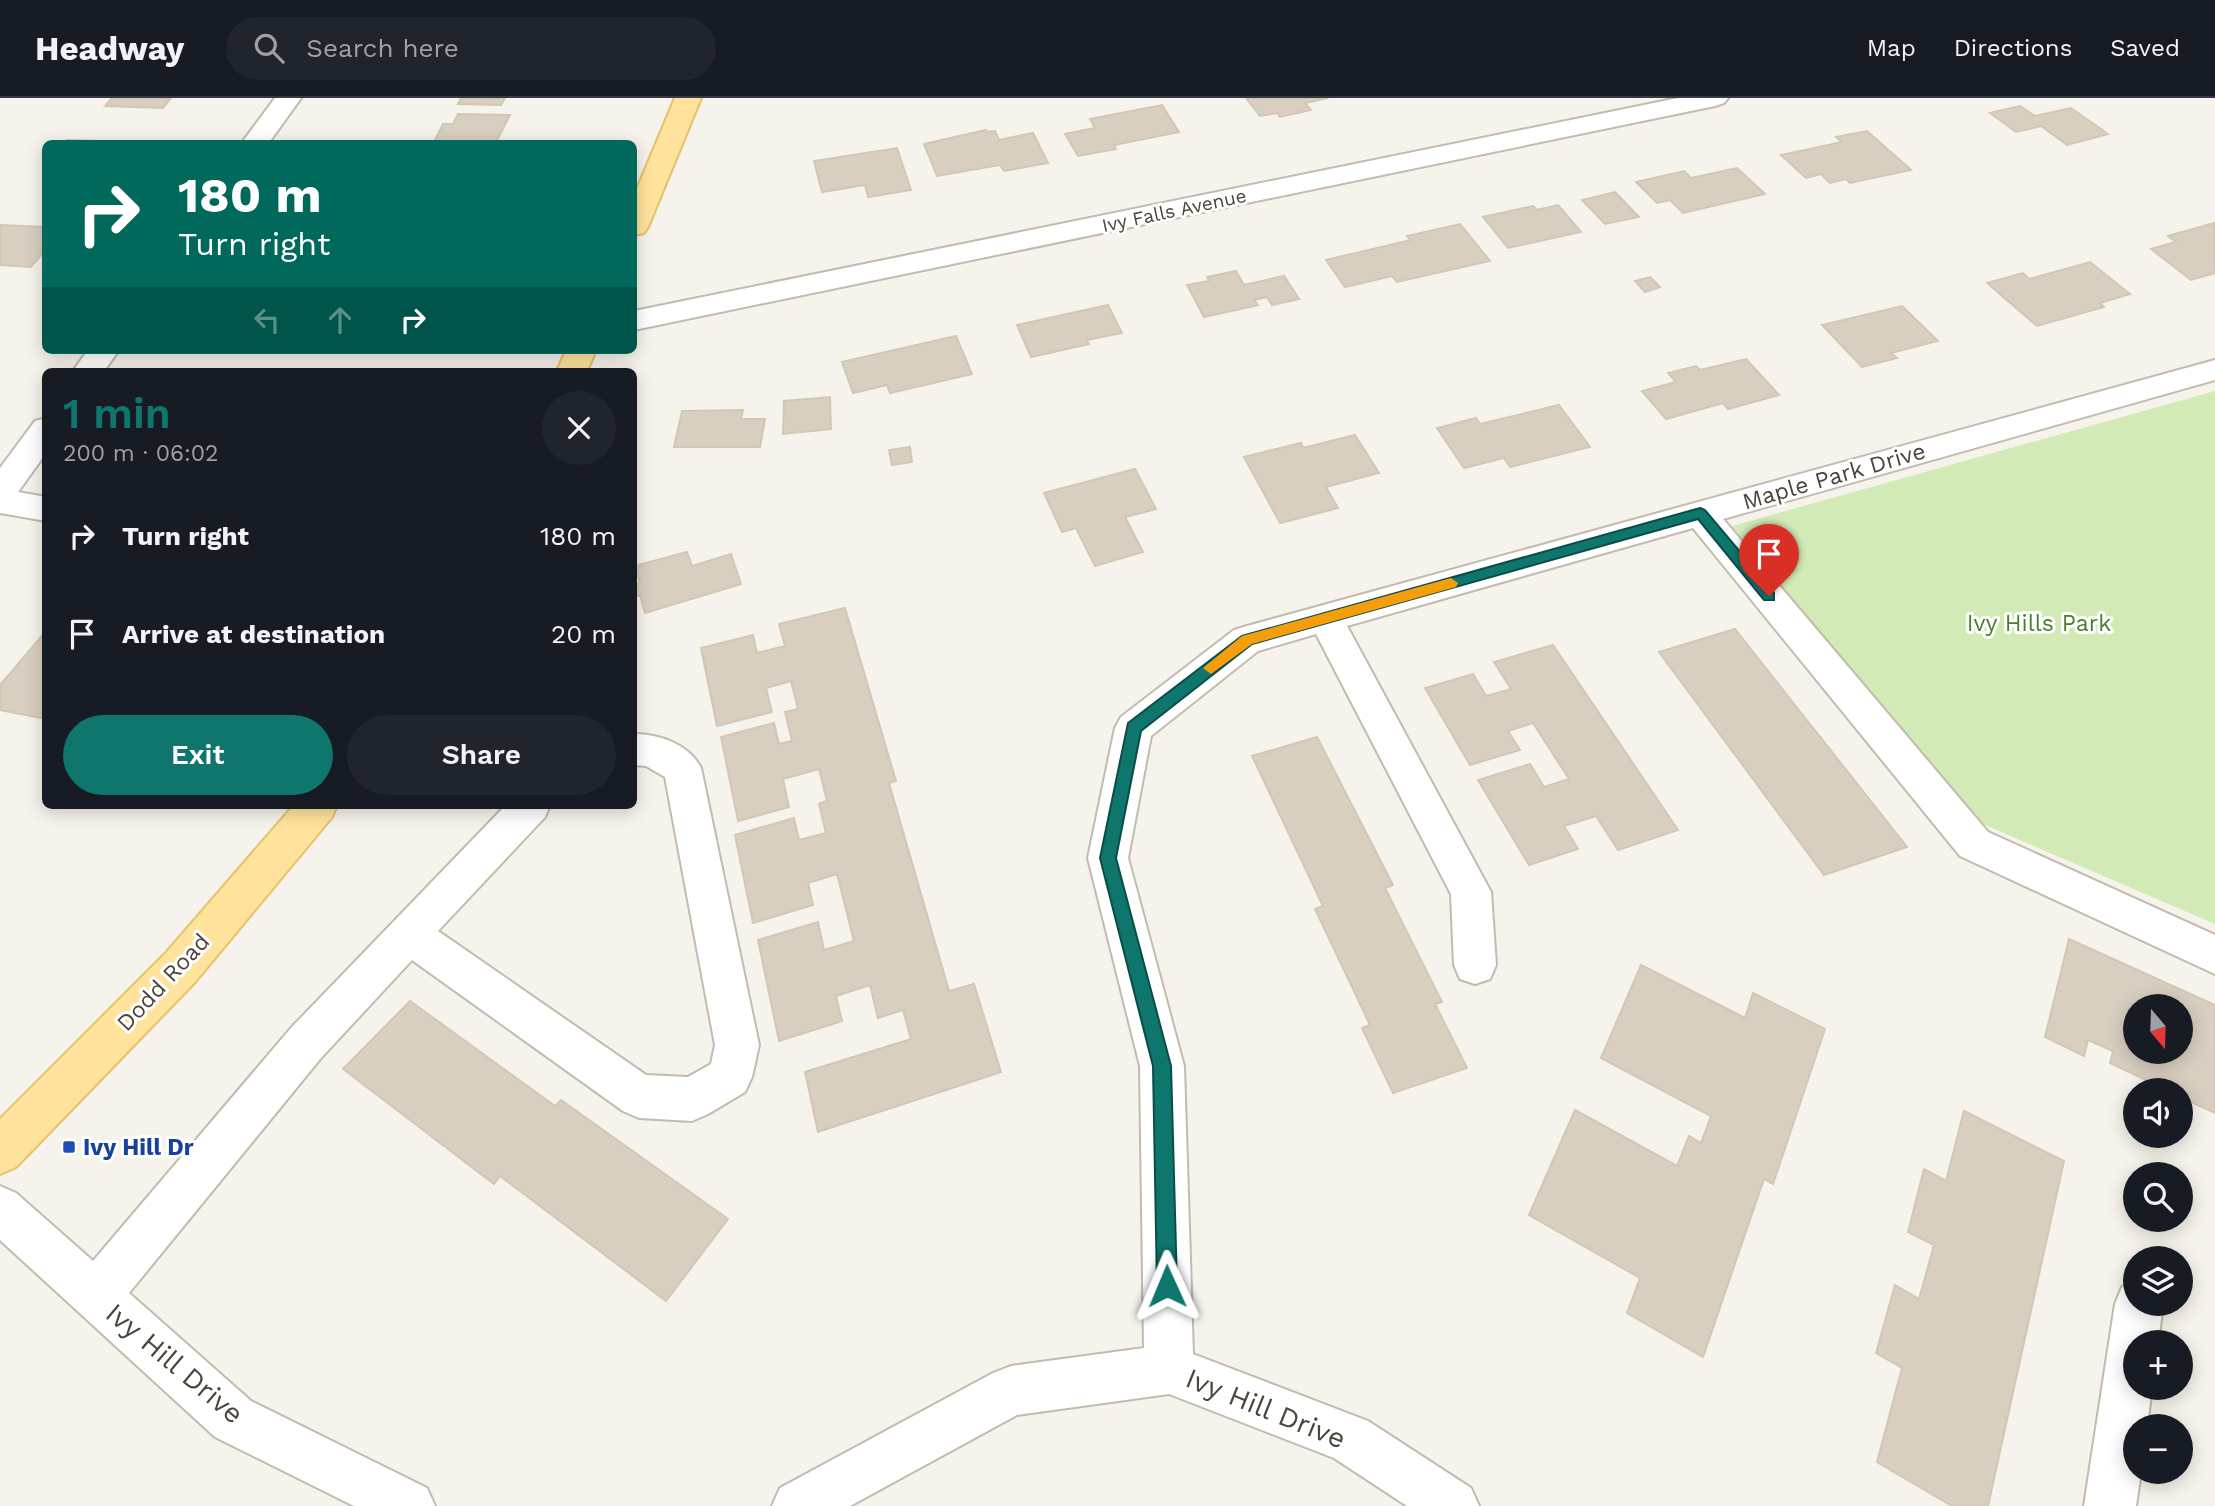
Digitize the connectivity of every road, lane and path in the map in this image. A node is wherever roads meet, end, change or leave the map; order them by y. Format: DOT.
graph roads {
  1 [pos="288,98"];
  2 [pos="688,98"];
  3 [pos="1715,98"];
  4 [pos="257,140"];
  5 [pos="637,220"];
  6 [pos="637,320"];
  7 [pos="101,354"];
  8 [pos="90,368"];
  9 [pos="2215,370"];
  10 [pos="42,434"];
  11 [pos="0,492"];
  12 [pos="0,501"];
  13 [pos="42,508"];
  14 [pos="1700,513"];
  15 [pos="1325,618"];
  16 [pos="637,750"];
  17 [pos="315,809"];
  18 [pos="527,809"];
  19 [pos="409,934"];
  20 [pos="2215,956"];
  21 [pos="1475,965"];
  22 [pos="0,1151"];
  23 [pos="0,1209"];
  24 [pos="96,1295"];
  25 [pos="2137,1316"];
  26 [pos="1169,1369"];
  27 [pos="409,1506"];
  28 [pos="798,1506"];
  29 [pos="1453,1506"];
  30 [pos="2110,1506"];
  1 -- 4 [label="street"];
  2 -- 5 [label="main road"];
  3 -- 6 [label="street, Ivy Falls Avenue"];
  7 -- 8 [label="street"];
  9 -- 14 [label="street, Maple Park Drive"];
  10 -- 11 [label="street"];
  12 -- 13 [label="street"];
  14 -- 15 [label="street, Maple Park Drive"];
  14 -- 20 [label="street"];
  15 -- 21 [label="street"];
  15 -- 26 [label="street, Maple Park Drive"];
  16 -- 19 [label="street"];
  17 -- 22 [label="main road, Dodd Road"];
  18 -- 19 [label="street"];
  19 -- 24 [label="street"];
  23 -- 24 [label="street, Ivy Hill Drive"];
  24 -- 27 [label="street, Ivy Hill Drive"];
  25 -- 30 [label="street"];
  26 -- 28 [label="street, Ivy Hill Drive"];
  26 -- 29 [label="street, Ivy Hill Drive"];
}
